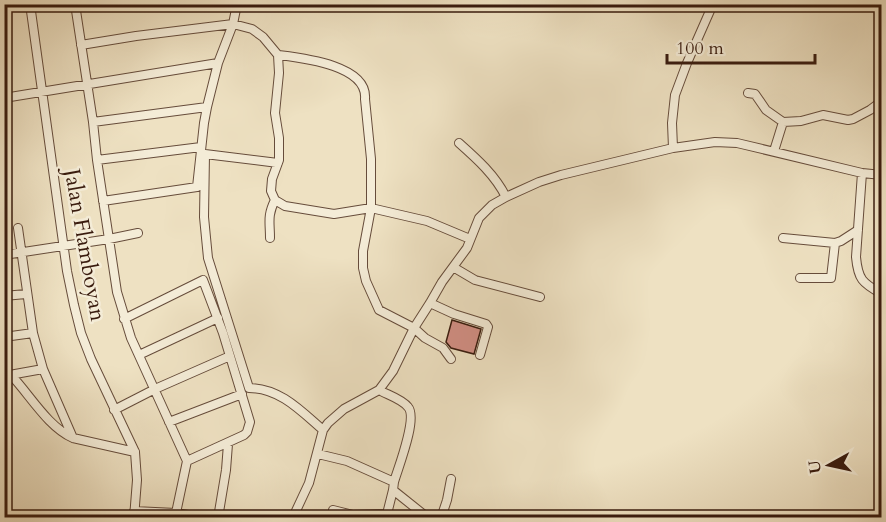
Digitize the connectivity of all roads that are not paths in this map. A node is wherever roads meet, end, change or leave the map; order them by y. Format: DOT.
graph roads {
  1 [pos="30,4"];
  2 [pos="75,4"];
  3 [pos="237,4"];
  4 [pos="713,4"];
  5 [pos="233,24"];
  6 [pos="81,45"];
  7 [pos="278,55"];
  8 [pos="218,63"];
  9 [pos="87,84"];
  10 [pos="43,91"];
  11 [pos="748,93"];
  12 [pos="4,98"];
  13 [pos="882,100"];
  14 [pos="207,107"];
  15 [pos="93,122"];
  16 [pos="783,122"];
  17 [pos="459,142"];
  18 [pos="201,147"];
  19 [pos="673,148"];
  20 [pos="774,151"];
  21 [pos="97,159"];
  22 [pos="278,163"];
  23 [pos="862,173"];
  24 [pos="882,175"];
  25 [pos="506,197"];
  26 [pos="275,200"];
  27 [pos="103,201"];
  28 [pos="371,208"];
  29 [pos="18,228"];
  30 [pos="858,230"];
  31 [pos="138,233"];
  32 [pos="270,238"];
  33 [pos="783,238"];
  34 [pos="109,239"];
  35 [pos="470,239"];
  36 [pos="835,243"];
  37 [pos="64,245"];
  38 [pos="21,252"];
  39 [pos="4,255"];
  40 [pos="453,267"];
  41 [pos="800,278"];
  42 [pos="26,294"];
  43 [pos="882,294"];
  44 [pos="4,296"];
  45 [pos="540,297"];
  46 [pos="430,303"];
  47 [pos="218,318"];
  48 [pos="124,319"];
  49 [pos="414,328"];
  50 [pos="33,333"];
  51 [pos="4,337"];
  52 [pos="139,355"];
  53 [pos="480,355"];
  54 [pos="230,356"];
  55 [pos="451,359"];
  56 [pos="43,369"];
  57 [pos="8,375"];
  58 [pos="155,389"];
  59 [pos="379,390"];
  60 [pos="242,394"];
  61 [pos="114,410"];
  62 [pos="169,422"];
  63 [pos="323,430"];
  64 [pos="73,438"];
  65 [pos="228,444"];
  66 [pos="135,452"];
  67 [pos="318,454"];
  68 [pos="187,461"];
  69 [pos="451,479"];
  70 [pos="394,486"];
  71 [pos="333,510"];
  72 [pos="176,513"];
  73 [pos="134,514"];
  74 [pos="206,518"];
  75 [pos="215,518"];
  76 [pos="292,518"];
  77 [pos="428,518"];
  78 [pos="441,518"];
  1 -- 10 [label="street, Jalan Flamboyan"];
  2 -- 6 [label="street"];
  3 -- 5 [label="street"];
  4 -- 19 [label="street"];
  5 -- 6 [label="street"];
  5 -- 7 [label="street"];
  5 -- 8 [label="street"];
  6 -- 9 [label="street"];
  7 -- 22 [label="street"];
  7 -- 28 [label="street"];
  8 -- 9 [label="street"];
  8 -- 14 [label="street"];
  9 -- 10 [label="street"];
  9 -- 15 [label="street"];
  10 -- 12 [label="street"];
  10 -- 37 [label="street, Jalan Flamboyan"];
  11 -- 16 [label="street"];
  13 -- 16 [label="street"];
  14 -- 15 [label="street"];
  14 -- 18 [label="street"];
  15 -- 21 [label="street"];
  16 -- 20 [label="street"];
  17 -- 25 [label="street"];
  18 -- 21 [label="street"];
  18 -- 27 [label="street"];
  19 -- 20 [label="street"];
  19 -- 25 [label="street"];
  20 -- 23 [label="street"];
  21 -- 27 [label="street"];
  22 -- 26 [label="street"];
  22 -- 63 [label="street"];
  23 -- 24 [label="street"];
  23 -- 30 [label="street"];
  25 -- 35 [label="street"];
  26 -- 28 [label="street"];
  26 -- 32 [label="street"];
  27 -- 34 [label="street"];
  28 -- 35 [label="street"];
  28 -- 49 [label="street"];
  29 -- 38 [label="street"];
  30 -- 36 [label="street"];
  30 -- 43 [label="street"];
  31 -- 34 [label="street"];
  33 -- 36 [label="street"];
  34 -- 37 [label="street"];
  34 -- 48 [label="street"];
  35 -- 40 [label="street"];
  36 -- 41 [label="street"];
  37 -- 38 [label="street"];
  37 -- 61 [label="street, Jalan Flamboyan"];
  38 -- 39 [label="street"];
  38 -- 42 [label="street"];
  40 -- 45 [label="street"];
  40 -- 46 [label="street"];
  42 -- 44 [label="street"];
  42 -- 50 [label="street"];
  46 -- 49 [label="street"];
  46 -- 53 [label="street"];
  47 -- 48 [label="street"];
  47 -- 52 [label="street"];
  47 -- 54 [label="street"];
  48 -- 52 [label="street"];
  49 -- 55 [label="street"];
  49 -- 59 [label="street"];
  50 -- 51 [label="street"];
  50 -- 56 [label="street"];
  52 -- 58 [label="street"];
  54 -- 58 [label="street"];
  54 -- 60 [label="street"];
  56 -- 57 [label="street"];
  56 -- 64 [label="street"];
  57 -- 64 [label="street"];
  58 -- 61 [label="street"];
  58 -- 62 [label="street"];
  59 -- 63 [label="street"];
  59 -- 70 [label="street"];
  60 -- 62 [label="street"];
  60 -- 65 [label="street"];
  61 -- 66 [label="street, Jalan Flamboyan"];
  62 -- 68 [label="street"];
  63 -- 67 [label="street"];
  64 -- 66 [label="street"];
  65 -- 68 [label="street"];
  65 -- 75 [label="street"];
  66 -- 73 [label="street, Jalan Flamboyan"];
  67 -- 70 [label="street"];
  67 -- 76 [label="street"];
  68 -- 72 [label="street"];
  69 -- 78 [label="street"];
  70 -- 71 [label="street"];
  70 -- 77 [label="street"];
  72 -- 73 [label="street"];
  72 -- 74 [label="street"];
}
